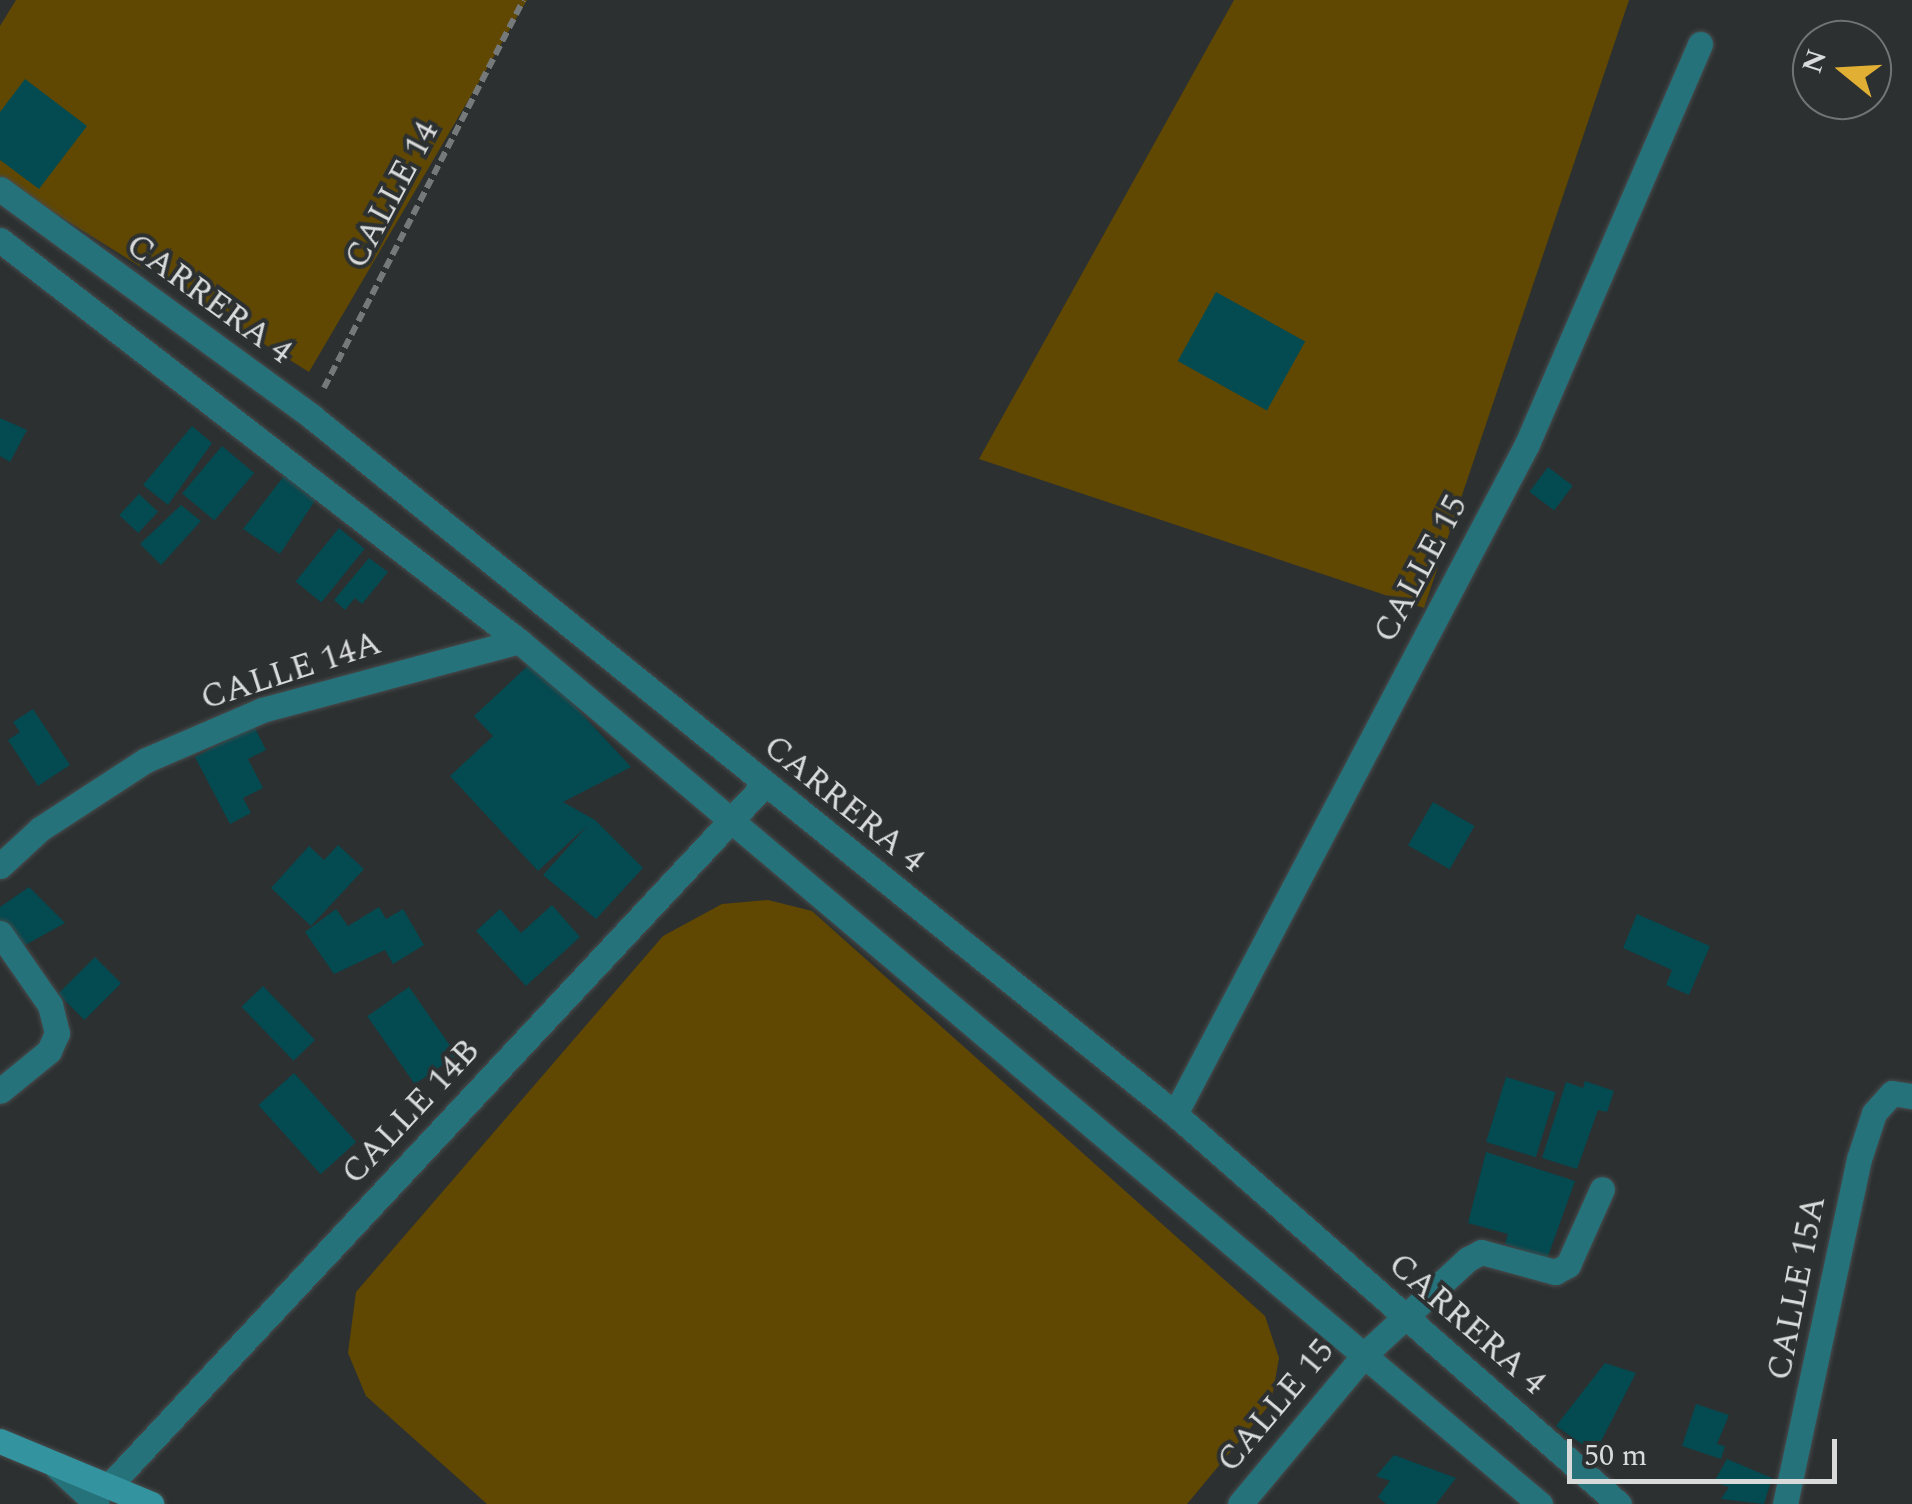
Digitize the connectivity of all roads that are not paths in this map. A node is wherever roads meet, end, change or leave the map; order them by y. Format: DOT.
graph roads {
  1 [pos="1700,44"];
  2 [pos="0,189"];
  3 [pos="0,240"];
  4 [pos="519,641"];
  5 [pos="764,785"];
  6 [pos="733,819"];
  7 [pos="0,866"];
  8 [pos="0,933"];
  9 [pos="0,1092"];
  10 [pos="1902,1095"];
  11 [pos="1175,1114"];
  12 [pos="1602,1190"];
  13 [pos="1406,1317"];
  14 [pos="1366,1353"];
  15 [pos="0,1442"];
  16 [pos="103,1496"];
  17 [pos="152,1504"];
  18 [pos="1240,1504"];
  19 [pos="1540,1504"];
  20 [pos="1619,1504"];
  21 [pos="1785,1504"];
  1 -- 11 [label="street, CALLE 15"];
  2 -- 5 [label="street, CARRERA 4"];
  3 -- 4 [label="street"];
  4 -- 6 [label="street"];
  4 -- 7 [label="street, CALLE 14A"];
  5 -- 6 [label="street, CALLE 14B"];
  5 -- 11 [label="street, CARRERA 4"];
  6 -- 14 [label="street"];
  6 -- 16 [label="street, CALLE 14B"];
  8 -- 9 [label="street"];
  10 -- 21 [label="street, CALLE 15A"];
  11 -- 13 [label="street, CARRERA 4"];
  12 -- 13 [label="street, CALLE 15"];
  13 -- 14 [label="street, CALLE 15"];
  13 -- 20 [label="street, CARRERA 4"];
  14 -- 18 [label="street, CALLE 15"];
  14 -- 19 [label="street"];
  15 -- 16 [label="main road"];
  16 -- 17 [label="main road"];
}
